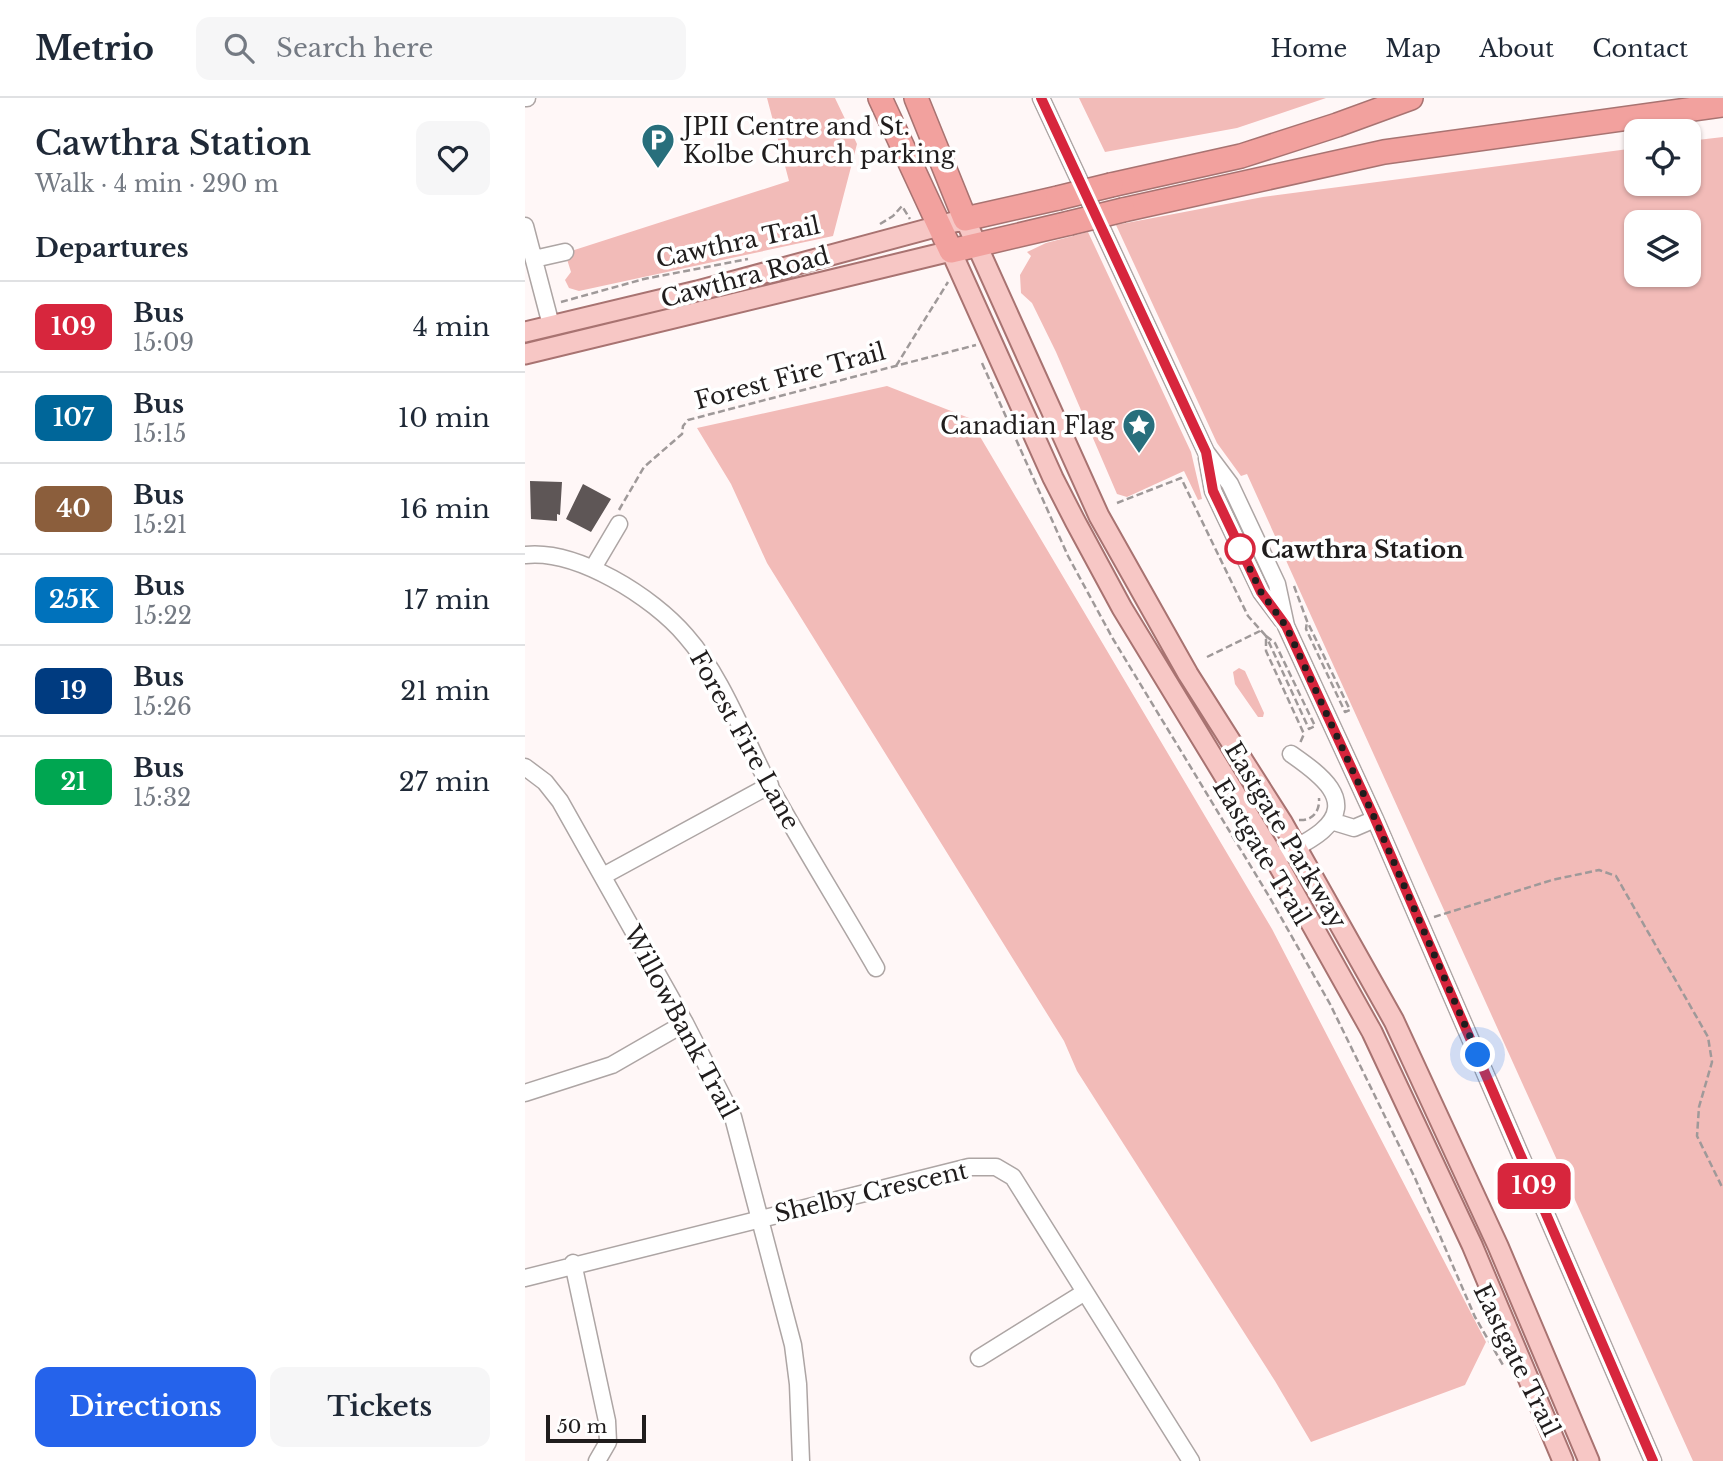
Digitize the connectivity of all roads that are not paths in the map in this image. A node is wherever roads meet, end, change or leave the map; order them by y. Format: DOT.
graph roads {
  1 [pos="880,98"];
  2 [pos="916,98"];
  3 [pos="1041,98"];
  4 [pos="1411,98"];
  5 [pos="1723,105"];
  6 [pos="965,219"];
  7 [pos="938,225"];
  8 [pos="525,226"];
  9 [pos="977,244"];
  10 [pos="951,251"];
  11 [pos="565,253"];
  12 [pos="534,260"];
  13 [pos="551,326"];
  14 [pos="525,332"];
  15 [pos="525,354"];
  16 [pos="618,519"];
  17 [pos="525,555"];
  18 [pos="593,568"];
  19 [pos="1295,750"];
  20 [pos="525,767"];
  21 [pos="770,785"];
  22 [pos="1375,819"];
  23 [pos="1331,821"];
  24 [pos="1296,846"];
  25 [pos="1276,859"];
  26 [pos="603,876"];
  27 [pos="876,968"];
  28 [pos="685,1023"];
  29 [pos="525,1093"];
  30 [pos="761,1217"];
  31 [pos="573,1264"];
  32 [pos="525,1278"];
  33 [pos="1085,1292"];
  34 [pos="979,1358"];
  35 [pos="597,1461"];
  36 [pos="801,1461"];
  37 [pos="1191,1461"];
  38 [pos="1563,1461"];
  39 [pos="1589,1461"];
  40 [pos="1653,1461"];
  1 -- 7 [label="highway"];
  2 -- 6 [label="highway"];
  3 -- 22 [label="street"];
  4 -- 6 [label="highway, bridge"];
  5 -- 9 [label="highway, bridge"];
  6 -- 7 [label="main road, Cawthra Road"];
  6 -- 9 [label="main road, Eastgate Parkway"];
  7 -- 10 [label="highway"];
  7 -- 13 [label="main road, Cawthra Road"];
  8 -- 12 [label="street"];
  9 -- 10 [label="highway"];
  9 -- 24 [label="main road, Eastgate Parkway"];
  10 -- 15 [label="main road, Cawthra Road"];
  10 -- 25 [label="main road, Eastgate Parkway"];
  11 -- 12 [label="street"];
  12 -- 13 [label="street"];
  13 -- 14 [label="main road, Cawthra Road"];
  16 -- 18 [label="street"];
  17 -- 18 [label="street, Forest Fire Lane"];
  18 -- 21 [label="street, Forest Fire Lane"];
  19 -- 23 [label="street"];
  20 -- 26 [label="street"];
  21 -- 26 [label="street"];
  21 -- 27 [label="street, Forest Fire Lane"];
  22 -- 23 [label="street"];
  22 -- 40 [label="street"];
  23 -- 24 [label="street"];
  24 -- 25 [label="street"];
  24 -- 39 [label="main road, Eastgate Parkway"];
  25 -- 38 [label="main road, Eastgate Parkway"];
  26 -- 28 [label="street, WillowBank Trail"];
  28 -- 29 [label="street"];
  28 -- 30 [label="street, WillowBank Trail"];
  30 -- 31 [label="street, Shelby Crescent"];
  30 -- 33 [label="street, Shelby Crescent"];
  30 -- 36 [label="street, WillowBank Trail"];
  31 -- 32 [label="street, Shelby Crescent"];
  31 -- 35 [label="street"];
  33 -- 34 [label="street"];
  33 -- 37 [label="street, Shelby Crescent"];
}
